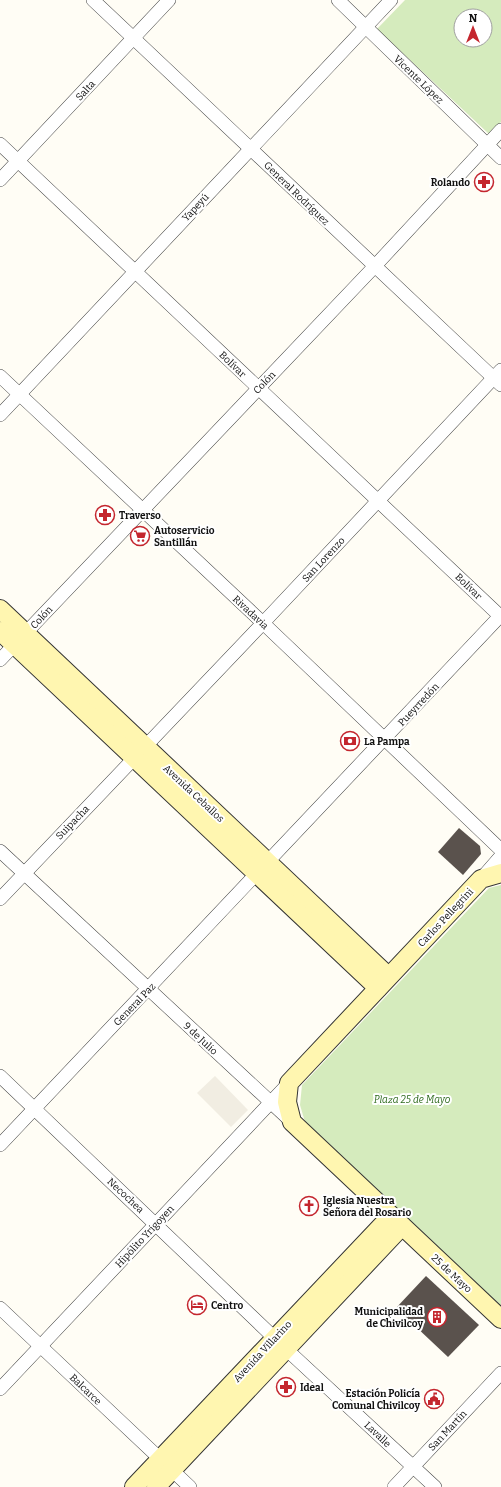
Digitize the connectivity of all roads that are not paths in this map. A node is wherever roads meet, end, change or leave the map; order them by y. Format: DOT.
graph roads {
  1 [pos="93,0"];
  2 [pos="170,0"];
  3 [pos="338,0"];
  4 [pos="391,0"];
  5 [pos="366,26"];
  6 [pos="133,38"];
  7 [pos="501,130"];
  8 [pos="0,144"];
  9 [pos="487,145"];
  10 [pos="250,148"];
  11 [pos="501,158"];
  12 [pos="18,161"];
  13 [pos="0,180"];
  14 [pos="374,267"];
  15 [pos="135,271"];
  16 [pos="0,376"];
  17 [pos="499,378"];
  18 [pos="258,388"];
  19 [pos="20,394"];
  20 [pos="0,415"];
  21 [pos="378,500"];
  22 [pos="142,509"];
  23 [pos="0,608"];
  24 [pos="501,616"];
  25 [pos="263,623"];
  26 [pos="0,631"];
  27 [pos="20,639"];
  28 [pos="0,660"];
  29 [pos="385,739"];
  30 [pos="139,752"];
  31 [pos="501,850"];
  32 [pos="0,851"];
  33 [pos="501,856"];
  34 [pos="261,867"];
  35 [pos="501,873"];
  36 [pos="23,874"];
  37 [pos="481,879"];
  38 [pos="0,899"];
  39 [pos="383,982"];
  40 [pos="149,989"];
  41 [pos="0,1076"];
  42 [pos="289,1083"];
  43 [pos="270,1103"];
  44 [pos="34,1108"];
  45 [pos="292,1122"];
  46 [pos="0,1145"];
  47 [pos="397,1221"];
  48 [pos="156,1223"];
  49 [pos="0,1308"];
  50 [pos="501,1319"];
  51 [pos="281,1343"];
  52 [pos="41,1346"];
  53 [pos="501,1373"];
  54 [pos="0,1389"];
  55 [pos="166,1465"];
  56 [pos="413,1466"];
  57 [pos="134,1487"];
  58 [pos="156,1487"];
  59 [pos="190,1487"];
  60 [pos="394,1487"];
  61 [pos="435,1487"];
  1 -- 6 [label="street, General Rodríguez"];
  2 -- 6 [label="street, Salta"];
  3 -- 5 [label="street, Vicente López"];
  4 -- 5 [label="street, Yapeyú"];
  5 -- 9 [label="street, Vicente López"];
  5 -- 10 [label="street, Yapeyú"];
  6 -- 10 [label="street, General Rodríguez"];
  6 -- 12 [label="street, Salta"];
  7 -- 9 [label="street, Colón"];
  8 -- 12 [label="street, Bolívar"];
  9 -- 11 [label="street, Vicente López"];
  9 -- 14 [label="street, Colón"];
  10 -- 14 [label="street, General Rodríguez"];
  10 -- 15 [label="street, Yapeyú"];
  12 -- 13 [label="street, Salta"];
  12 -- 15 [label="street, Bolívar"];
  14 -- 17 [label="street, General Rodríguez"];
  14 -- 18 [label="street, Colón"];
  15 -- 18 [label="street, Bolívar"];
  15 -- 19 [label="street, Yapeyú"];
  16 -- 19 [label="street, Rivadavia"];
  17 -- 21 [label="street, San Lorenzo"];
  18 -- 21 [label="street, Bolívar"];
  18 -- 22 [label="street, Colón"];
  19 -- 20 [label="street, Yapeyú"];
  19 -- 22 [label="street, Rivadavia"];
  21 -- 24 [label="street, Bolívar"];
  21 -- 25 [label="street, San Lorenzo"];
  22 -- 25 [label="street, Rivadavia"];
  22 -- 27 [label="street, Colón"];
  23 -- 27 [label="main road, Avenida Ceballos"];
  24 -- 29 [label="street, Pueyrredón"];
  25 -- 29 [label="street, Rivadavia"];
  25 -- 30 [label="street, San Lorenzo"];
  26 -- 27 [label="main road, Avenida Ceballos"];
  27 -- 28 [label="street, Colón"];
  27 -- 30 [label="main road, Avenida Ceballos"];
  29 -- 31 [label="street, Rivadavia"];
  29 -- 34 [label="street, Pueyrredón"];
  30 -- 34 [label="main road, Avenida Ceballos"];
  30 -- 36 [label="street, Suipacha"];
  32 -- 36 [label="street, 9 de Julio"];
  33 -- 37 [label="street, Carlos Pellegrini"];
  34 -- 39 [label="main road, Avenida Ceballos"];
  34 -- 40 [label="street, General Paz"];
  35 -- 37 [label="main road"];
  36 -- 38 [label="street, Suipacha"];
  36 -- 40 [label="street, 9 de Julio"];
  37 -- 39 [label="main road, Carlos Pellegrini"];
  39 -- 42 [label="main road, Hipólito Yrigoyen"];
  40 -- 43 [label="street, 9 de Julio"];
  40 -- 44 [label="street, General Paz"];
  41 -- 44 [label="street, Necochea"];
  42 -- 43 [label="street, Hipólito Yrigoyen"];
  42 -- 45 [label="main road"];
  43 -- 45 [label="street, 9 de Julio"];
  43 -- 48 [label="street, Hipólito Yrigoyen"];
  44 -- 46 [label="street, General Paz"];
  44 -- 48 [label="street, Necochea"];
  45 -- 47 [label="main road, 9 de Julio"];
  47 -- 50 [label="main road, 25 de Mayo"];
  47 -- 51 [label="main road, Avenida Villarino"];
  48 -- 51 [label="street, Necochea"];
  48 -- 52 [label="street, Hipólito Yrigoyen"];
  49 -- 52 [label="street, Balcarce"];
  51 -- 55 [label="main road, Avenida Villarino"];
  51 -- 56 [label="street, Lavalle"];
  52 -- 54 [label="street, Hipólito Yrigoyen"];
  52 -- 55 [label="street, Balcarce"];
  53 -- 56 [label="street, San Martín"];
  55 -- 57 [label="main road, Avenida Villarino"];
  55 -- 58 [label="main road, Avenida Villarino"];
  55 -- 59 [label="street, Balcarce"];
  56 -- 60 [label="street, San Martín"];
  56 -- 61 [label="street, Lavalle"];
}
